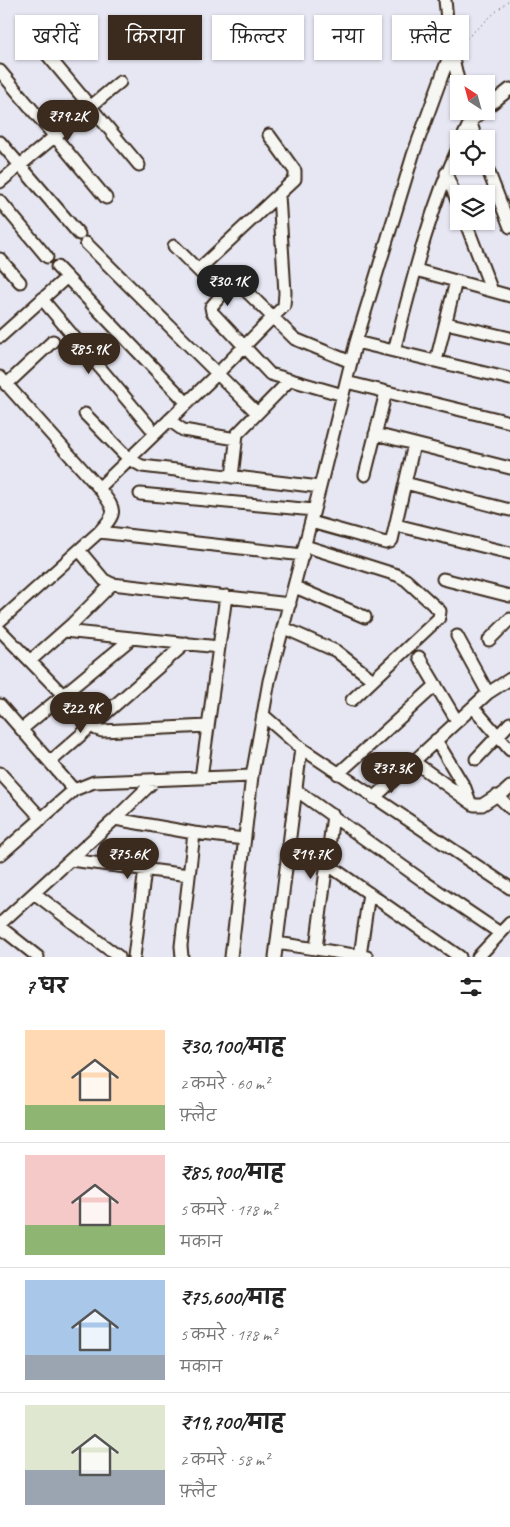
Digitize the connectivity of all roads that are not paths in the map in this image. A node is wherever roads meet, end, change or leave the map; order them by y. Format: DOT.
graph roads {
  1 [pos="445,0"];
  2 [pos="447,15"];
  3 [pos="51,60"];
  4 [pos="448,60"];
  5 [pos="453,60"];
  6 [pos="0,71"];
  7 [pos="457,75"];
  8 [pos="120,82"];
  9 [pos="510,89"];
  10 [pos="495,101"];
  11 [pos="90,106"];
  12 [pos="269,134"];
  13 [pos="55,136"];
  14 [pos="0,142"];
  15 [pos="139,165"];
  16 [pos="450,165"];
  17 [pos="20,166"];
  18 [pos="446,173"];
  19 [pos="490,175"];
  20 [pos="0,182"];
  21 [pos="451,185"];
  22 [pos="279,195"];
  23 [pos="106,198"];
  24 [pos="0,201"];
  25 [pos="510,227"];
  26 [pos="468,230"];
  27 [pos="174,246"];
  28 [pos="47,257"];
  29 [pos="0,259"];
  30 [pos="57,267"];
  31 [pos="198,270"];
  32 [pos="416,270"];
  33 [pos="67,277"];
  34 [pos="456,281"];
  35 [pos="20,282"];
  36 [pos="492,291"];
  37 [pos="222,294"];
  38 [pos="510,296"];
  39 [pos="42,299"];
  40 [pos="272,318"];
  41 [pos="446,323"];
  42 [pos="0,337"];
  43 [pos="510,338"];
  44 [pos="54,341"];
  45 [pos="356,342"];
  46 [pos="245,347"];
  47 [pos="394,351"];
  48 [pos="436,361"];
  49 [pos="351,362"];
  50 [pos="217,374"];
  51 [pos="510,379"];
  52 [pos="290,380"];
  53 [pos="3,381"];
  54 [pos="346,382"];
  55 [pos="386,392"];
  56 [pos="343,396"];
  57 [pos="187,403"];
  58 [pos="85,414"];
  59 [pos="257,414"];
  60 [pos="169,420"];
  61 [pos="510,422"];
  62 [pos="155,434"];
  63 [pos="375,434"];
  64 [pos="236,439"];
  65 [pos="414,444"];
  66 [pos="129,459"];
  67 [pos="510,468"];
  68 [pos="365,475"];
  69 [pos="232,477"];
  70 [pos="405,484"];
  71 [pos="320,487"];
  72 [pos="99,488"];
  73 [pos="140,494"];
  74 [pos="314,510"];
  75 [pos="510,510"];
  76 [pos="311,522"];
  77 [pos="396,525"];
  78 [pos="99,532"];
  79 [pos="78,550"];
  80 [pos="304,550"];
  81 [pos="510,553"];
  82 [pos="443,580"];
  83 [pos="112,584"];
  84 [pos="294,586"];
  85 [pos="226,596"];
  86 [pos="510,596"];
  87 [pos="290,604"];
  88 [pos="365,617"];
  89 [pos="510,619"];
  90 [pos="0,621"];
  91 [pos="284,628"];
  92 [pos="0,630"];
  93 [pos="64,631"];
  94 [pos="457,636"];
  95 [pos="132,638"];
  96 [pos="489,640"];
  97 [pos="186,644"];
  98 [pos="219,647"];
  99 [pos="419,657"];
  100 [pos="30,661"];
  101 [pos="510,679"];
  102 [pos="373,680"];
  103 [pos="436,685"];
  104 [pos="488,693"];
  105 [pos="63,696"];
  106 [pos="352,700"];
  107 [pos="0,705"];
  108 [pos="473,707"];
  109 [pos="263,715"];
  110 [pos="457,721"];
  111 [pos="510,723"];
  112 [pos="91,726"];
  113 [pos="208,726"];
  114 [pos="22,729"];
  115 [pos="498,736"];
  116 [pos="436,740"];
  117 [pos="301,748"];
  118 [pos="510,750"];
  119 [pos="476,759"];
  120 [pos="413,761"];
  121 [pos="50,762"];
  122 [pos="338,774"];
  123 [pos="252,776"];
  124 [pos="201,778"];
  125 [pos="2,779"];
  126 [pos="155,780"];
  127 [pos="510,787"];
  128 [pos="74,790"];
  129 [pos="296,790"];
  130 [pos="499,797"];
  131 [pos="374,798"];
  132 [pos="470,802"];
  133 [pos="510,808"];
  134 [pos="333,816"];
  135 [pos="42,818"];
  136 [pos="115,819"];
  137 [pos="194,833"];
  138 [pos="244,839"];
  139 [pos="0,855"];
  140 [pos="70,860"];
  141 [pos="327,864"];
  142 [pos="145,869"];
  143 [pos="189,875"];
  144 [pos="510,888"];
  145 [pos="34,893"];
  146 [pos="368,893"];
  147 [pos="510,923"];
  148 [pos="0,926"];
  149 [pos="500,933"];
  150 [pos="277,942"];
  151 [pos="316,948"];
  152 [pos="363,956"];
  153 [pos="38,957"];
  154 [pos="119,957"];
  155 [pos="134,957"];
  156 [pos="182,957"];
  157 [pos="231,957"];
  158 [pos="275,957"];
  159 [pos="460,957"];
  160 [pos="478,957"];
  1 -- 2 [label="street"];
  3 -- 11 [label="street"];
  4 -- 45 [label="street"];
  5 -- 7 [label="street"];
  6 -- 13 [label="street"];
  8 -- 11 [label="street"];
  9 -- 10 [label="street"];
  11 -- 13 [label="street"];
  11 -- 15 [label="street"];
  12 -- 22 [label="street"];
  13 -- 17 [label="street"];
  13 -- 23 [label="street"];
  14 -- 17 [label="street"];
  16 -- 18 [label="street"];
  17 -- 20 [label="street"];
  17 -- 50 [label="street"];
  18 -- 21 [label="street"];
  18 -- 32 [label="street"];
  19 -- 25 [label="street"];
  22 -- 31 [label="street"];
  22 -- 40 [label="street"];
  24 -- 28 [label="street"];
  26 -- 36 [label="street"];
  27 -- 31 [label="street"];
  29 -- 35 [label="street"];
  30 -- 33 [label="street"];
  31 -- 37 [label="street"];
  32 -- 34 [label="street"];
  32 -- 47 [label="street"];
  33 -- 39 [label="street"];
  33 -- 57 [label="street"];
  34 -- 36 [label="street"];
  34 -- 41 [label="street"];
  36 -- 38 [label="street"];
  37 -- 40 [label="street"];
  37 -- 46 [label="street"];
  39 -- 42 [label="street"];
  39 -- 62 [label="street"];
  40 -- 46 [label="street"];
  40 -- 49 [label="street"];
  41 -- 43 [label="street"];
  41 -- 48 [label="street"];
  44 -- 53 [label="street"];
  45 -- 47 [label="street"];
  45 -- 49 [label="street"];
  46 -- 50 [label="street"];
  46 -- 52 [label="street"];
  47 -- 48 [label="street"];
  48 -- 51 [label="street"];
  49 -- 54 [label="street"];
  50 -- 57 [label="street"];
  50 -- 59 [label="street"];
  52 -- 56 [label="street"];
  52 -- 59 [label="street"];
  53 -- 72 [label="street"];
  54 -- 55 [label="street"];
  54 -- 56 [label="street"];
  55 -- 61 [label="street"];
  55 -- 63 [label="street"];
  56 -- 71 [label="street"];
  57 -- 60 [label="street"];
  58 -- 66 [label="street"];
  59 -- 64 [label="street"];
  60 -- 62 [label="street"];
  60 -- 64 [label="street"];
  62 -- 66 [label="street"];
  63 -- 65 [label="street"];
  63 -- 68 [label="street"];
  64 -- 69 [label="street"];
  65 -- 67 [label="street"];
  65 -- 70 [label="street"];
  66 -- 69 [label="street"];
  66 -- 72 [label="street"];
  69 -- 71 [label="street"];
  70 -- 75 [label="street"];
  70 -- 77 [label="street"];
  71 -- 74 [label="street"];
  72 -- 78 [label="street"];
  73 -- 74 [label="street"];
  74 -- 76 [label="street"];
  76 -- 77 [label="street"];
  76 -- 80 [label="street"];
  77 -- 81 [label="street"];
  78 -- 79 [label="street"];
  78 -- 80 [label="street"];
  79 -- 83 [label="street"];
  79 -- 90 [label="street"];
  80 -- 84 [label="street"];
  80 -- 102 [label="street"];
  82 -- 86 [label="street"];
  83 -- 85 [label="street"];
  83 -- 93 [label="street"];
  84 -- 87 [label="street"];
  84 -- 88 [label="street"];
  85 -- 87 [label="street"];
  85 -- 98 [label="street"];
  87 -- 91 [label="street"];
  89 -- 96 [label="street"];
  91 -- 102 [label="street"];
  91 -- 109 [label="street"];
  92 -- 100 [label="street"];
  93 -- 95 [label="street"];
  93 -- 100 [label="street"];
  94 -- 104 [label="street"];
  95 -- 97 [label="street"];
  95 -- 105 [label="street"];
  97 -- 98 [label="street"];
  97 -- 112 [label="street"];
  98 -- 113 [label="street"];
  99 -- 103 [label="street"];
  100 -- 105 [label="street"];
  101 -- 104 [label="street"];
  102 -- 106 [label="street"];
  103 -- 110 [label="street"];
  103 -- 122 [label="street"];
  104 -- 108 [label="street"];
  105 -- 112 [label="street"];
  105 -- 114 [label="street"];
  107 -- 114 [label="street"];
  108 -- 110 [label="street"];
  108 -- 115 [label="street"];
  109 -- 117 [label="street"];
  109 -- 123 [label="street"];
  110 -- 116 [label="street"];
  111 -- 115 [label="street"];
  112 -- 113 [label="street"];
  112 -- 121 [label="street"];
  113 -- 124 [label="street"];
  114 -- 121 [label="street"];
  115 -- 118 [label="street"];
  115 -- 119 [label="street"];
  116 -- 120 [label="street"];
  116 -- 132 [label="street"];
  117 -- 122 [label="street"];
  117 -- 129 [label="street"];
  120 -- 131 [label="street"];
  120 -- 132 [label="street"];
  121 -- 128 [label="street"];
  122 -- 131 [label="street"];
  123 -- 124 [label="street"];
  123 -- 138 [label="street"];
  124 -- 126 [label="street"];
  125 -- 135 [label="street"];
  126 -- 128 [label="street"];
  126 -- 136 [label="street"];
  127 -- 130 [label="street"];
  128 -- 135 [label="street"];
  129 -- 134 [label="street"];
  129 -- 150 [label="street"];
  130 -- 132 [label="street"];
  130 -- 133 [label="street"];
  131 -- 144 [label="street"];
  134 -- 141 [label="street"];
  134 -- 149 [label="street"];
  135 -- 139 [label="street"];
  136 -- 137 [label="street"];
  136 -- 140 [label="street"];
  137 -- 138 [label="street"];
  137 -- 143 [label="street"];
  138 -- 157 [label="street"];
  140 -- 142 [label="street"];
  140 -- 145 [label="street"];
  141 -- 146 [label="street"];
  141 -- 151 [label="street"];
  142 -- 143 [label="street"];
  142 -- 155 [label="street"];
  143 -- 156 [label="street"];
  145 -- 148 [label="street"];
  145 -- 154 [label="street"];
  146 -- 152 [label="street"];
  146 -- 159 [label="street"];
  147 -- 149 [label="street"];
  148 -- 153 [label="street"];
  149 -- 160 [label="street"];
  150 -- 151 [label="street"];
  150 -- 158 [label="street"];
  151 -- 152 [label="street"];
}
